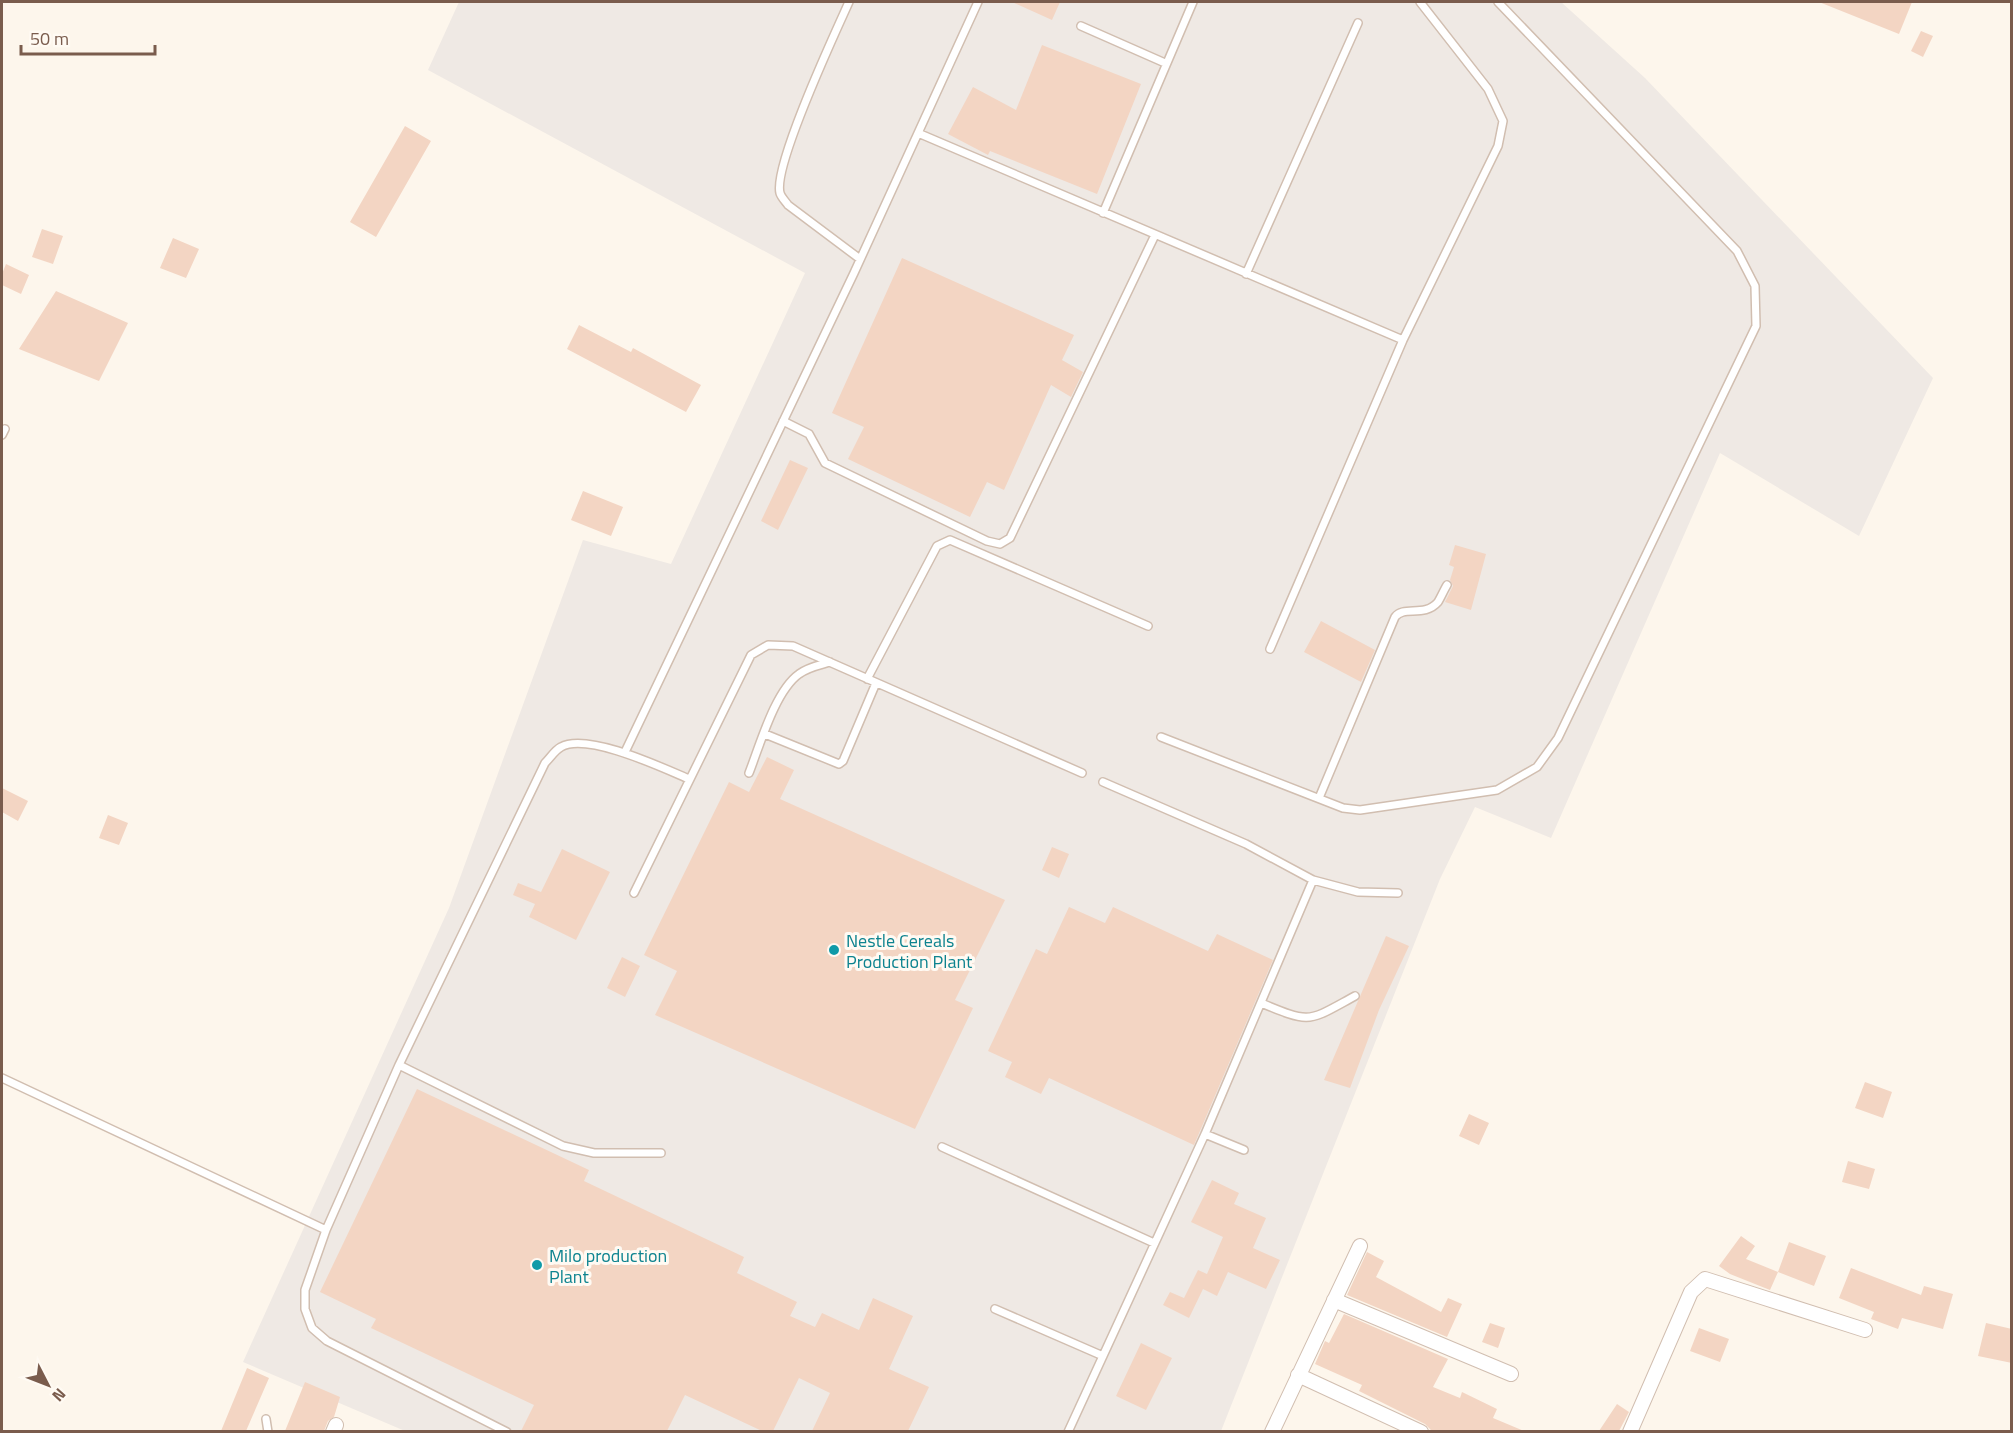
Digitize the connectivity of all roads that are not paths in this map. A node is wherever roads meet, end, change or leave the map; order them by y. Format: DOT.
graph roads {
  1 [pos="849,2"];
  2 [pos="978,2"];
  3 [pos="1193,2"];
  4 [pos="1420,2"];
  5 [pos="1498,2"];
  6 [pos="1358,23"];
  7 [pos="1081,26"];
  8 [pos="1165,63"];
  9 [pos="918,133"];
  10 [pos="1103,213"];
  11 [pos="1155,235"];
  12 [pos="860,259"];
  13 [pos="1246,274"];
  14 [pos="1403,340"];
  15 [pos="783,422"];
  16 [pos="1447,585"];
  17 [pos="1148,626"];
  18 [pos="1270,649"];
  19 [pos="830,662"];
  20 [pos="867,679"];
  21 [pos="876,682"];
  22 [pos="765,734"];
  23 [pos="1161,737"];
  24 [pos="625,752"];
  25 [pos="1082,772"];
  26 [pos="749,773"];
  27 [pos="689,779"];
  28 [pos="1103,782"];
  29 [pos="1319,798"];
  30 [pos="1313,880"];
  31 [pos="1398,893"];
  32 [pos="634,894"];
  33 [pos="1355,996"];
  34 [pos="1261,1003"];
  35 [pos="399,1065"];
  36 [pos="2,1078"];
  37 [pos="1205,1134"];
  38 [pos="942,1147"];
  39 [pos="1245,1150"];
  40 [pos="661,1153"];
  41 [pos="326,1230"];
  42 [pos="1154,1243"];
  43 [pos="1360,1246"];
  44 [pos="1334,1300"];
  45 [pos="995,1309"];
  46 [pos="1865,1330"];
  47 [pos="1103,1356"];
  48 [pos="1511,1374"];
  49 [pos="1298,1375"];
  50 [pos="266,1419"];
  51 [pos="1413,1430"];
  52 [pos="268,1431"];
  53 [pos="507,1431"];
  54 [pos="1068,1431"];
  55 [pos="1272,1431"];
  56 [pos="1630,1431"];
  1 -- 12 [label="lane"];
  2 -- 9 [label="lane"];
  3 -- 8 [label="lane"];
  4 -- 14 [label="lane"];
  5 -- 29 [label="lane"];
  6 -- 13 [label="lane"];
  7 -- 8 [label="lane"];
  8 -- 10 [label="lane"];
  9 -- 10 [label="lane"];
  9 -- 12 [label="lane"];
  10 -- 11 [label="lane"];
  11 -- 13 [label="lane"];
  11 -- 15 [label="lane"];
  12 -- 15 [label="lane"];
  13 -- 14 [label="lane"];
  14 -- 18 [label="lane"];
  15 -- 24 [label="lane"];
  16 -- 29 [label="lane"];
  17 -- 20 [label="lane"];
  19 -- 20 [label="lane"];
  19 -- 22 [label="lane"];
  19 -- 27 [label="lane"];
  20 -- 21 [label="lane"];
  21 -- 22 [label="lane"];
  21 -- 25 [label="lane"];
  22 -- 26 [label="lane"];
  23 -- 29 [label="lane"];
  24 -- 27 [label="lane"];
  24 -- 35 [label="lane"];
  27 -- 32 [label="lane"];
  28 -- 30 [label="lane"];
  30 -- 31 [label="lane"];
  30 -- 34 [label="lane"];
  33 -- 34 [label="lane"];
  34 -- 37 [label="lane"];
  35 -- 40 [label="lane"];
  35 -- 41 [label="lane"];
  36 -- 41 [label="lane"];
  37 -- 39 [label="lane"];
  37 -- 42 [label="lane"];
  38 -- 42 [label="lane"];
  41 -- 53 [label="lane"];
  42 -- 47 [label="lane"];
  43 -- 44 [label="street"];
  44 -- 48 [label="street"];
  44 -- 49 [label="street"];
  45 -- 47 [label="lane"];
  46 -- 56 [label="street"];
  47 -- 54 [label="lane"];
  49 -- 51 [label="street"];
  49 -- 55 [label="street"];
  50 -- 52 [label="lane"];
}
